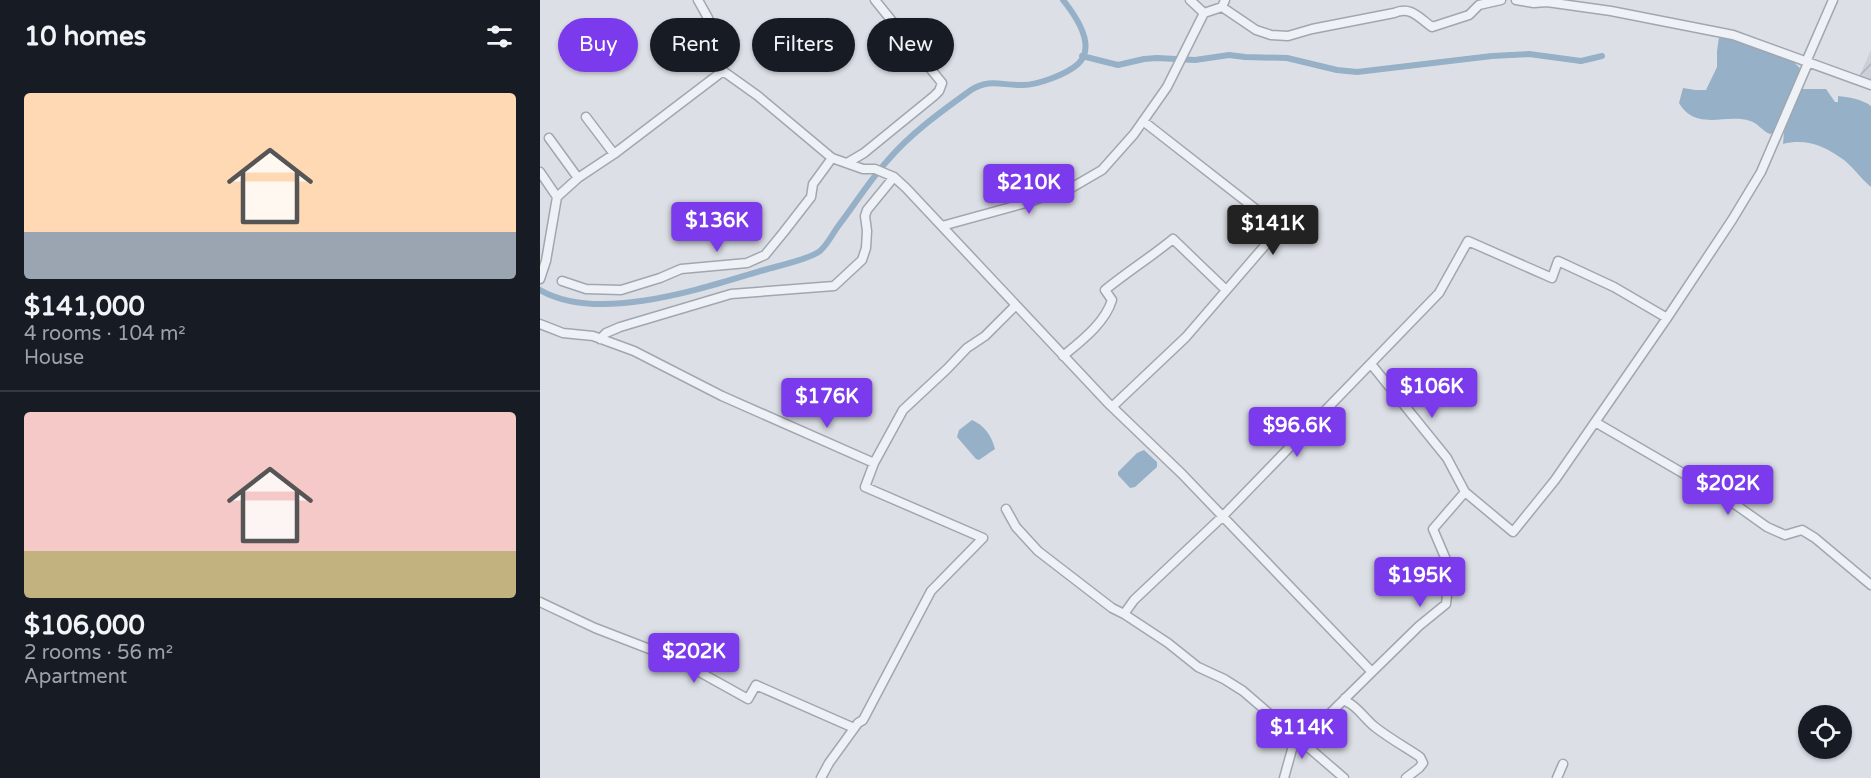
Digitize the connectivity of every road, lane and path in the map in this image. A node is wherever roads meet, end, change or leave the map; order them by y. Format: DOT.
graph roads {
  1 [pos="698,0"];
  2 [pos="875,0"];
  3 [pos="1190,0"];
  4 [pos="1501,0"];
  5 [pos="1516,0"];
  6 [pos="1833,0"];
  7 [pos="1223,3"];
  8 [pos="1204,13"];
  9 [pos="708,18"];
  10 [pos="1807,63"];
  11 [pos="720,72"];
  12 [pos="726,72"];
  13 [pos="1871,85"];
  14 [pos="586,117"];
  15 [pos="1143,121"];
  16 [pos="549,138"];
  17 [pos="614,154"];
  18 [pos="832,158"];
  19 [pos="847,163"];
  20 [pos="540,172"];
  21 [pos="890,175"];
  22 [pos="578,178"];
  23 [pos="557,197"];
  24 [pos="942,226"];
  25 [pos="543,263"];
  26 [pos="540,279"];
  27 [pos="562,281"];
  28 [pos="1226,290"];
  29 [pos="1016,305"];
  30 [pos="1667,318"];
  31 [pos="540,324"];
  32 [pos="600,339"];
  33 [pos="1063,356"];
  34 [pos="1371,364"];
  35 [pos="1112,407"];
  36 [pos="1595,422"];
  37 [pos="874,464"];
  38 [pos="1465,492"];
  39 [pos="1006,509"];
  40 [pos="1223,516"];
  41 [pos="1871,585"];
  42 [pos="540,602"];
  43 [pos="1124,614"];
  44 [pos="1372,672"];
  45 [pos="1346,698"];
  46 [pos="854,728"];
  47 [pos="1299,738"];
  48 [pos="1563,764"];
  49 [pos="821,778"];
  50 [pos="1284,778"];
  51 [pos="1344,778"];
  52 [pos="1406,778"];
  53 [pos="1557,778"];
  1 -- 9 [label="street"];
  2 -- 19 [label="street"];
  3 -- 8 [label="street"];
  4 -- 7 [label="street"];
  5 -- 10 [label="street"];
  6 -- 10 [label="street"];
  7 -- 8 [label="street"];
  8 -- 15 [label="street"];
  10 -- 13 [label="street"];
  10 -- 30 [label="street"];
  11 -- 17 [label="street"];
  12 -- 18 [label="street"];
  14 -- 17 [label="street"];
  15 -- 24 [label="street"];
  15 -- 28 [label="street"];
  16 -- 22 [label="street"];
  17 -- 22 [label="street"];
  18 -- 19 [label="street"];
  18 -- 27 [label="street"];
  19 -- 21 [label="street"];
  20 -- 23 [label="street"];
  21 -- 24 [label="street"];
  21 -- 32 [label="street"];
  22 -- 23 [label="street"];
  23 -- 25 [label="street"];
  24 -- 29 [label="street"];
  25 -- 26 [label="street"];
  28 -- 33 [label="street"];
  28 -- 35 [label="street"];
  29 -- 33 [label="street"];
  29 -- 37 [label="street"];
  30 -- 34 [label="street"];
  30 -- 36 [label="street"];
  31 -- 32 [label="street"];
  32 -- 37 [label="street"];
  33 -- 35 [label="street"];
  34 -- 38 [label="street"];
  34 -- 40 [label="street"];
  35 -- 40 [label="street"];
  36 -- 38 [label="street"];
  36 -- 41 [label="street"];
  37 -- 46 [label="street"];
  38 -- 44 [label="street"];
  39 -- 43 [label="street"];
  40 -- 43 [label="street"];
  40 -- 44 [label="street"];
  42 -- 46 [label="street"];
  43 -- 47 [label="street"];
  44 -- 45 [label="street"];
  45 -- 47 [label="street"];
  45 -- 52 [label="street"];
  46 -- 49 [label="street"];
  47 -- 50 [label="street"];
  47 -- 51 [label="street"];
  48 -- 53 [label="street"];
}
